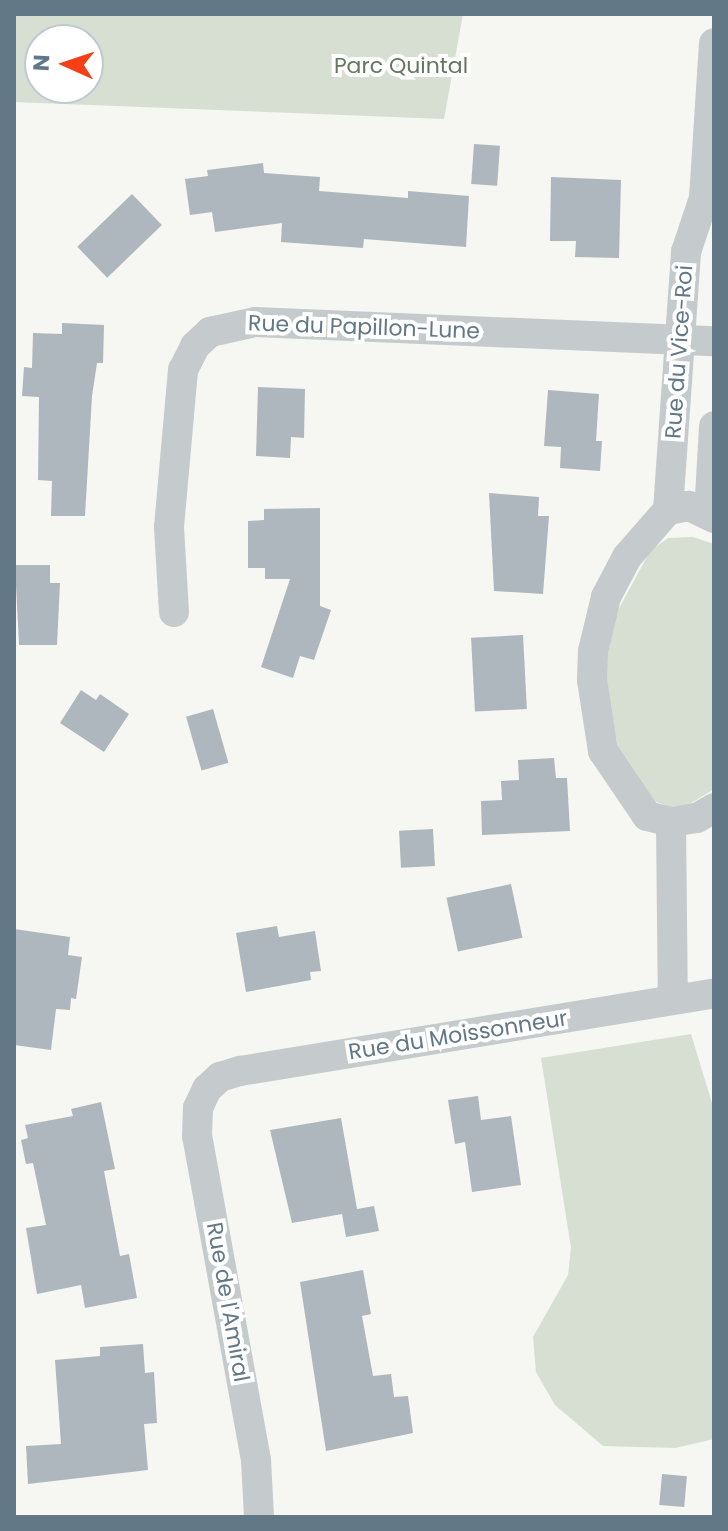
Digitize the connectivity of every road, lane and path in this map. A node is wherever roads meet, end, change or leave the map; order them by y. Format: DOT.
graph roads {
  1 [pos="714,43"];
  2 [pos="709,210"];
  3 [pos="680,339"];
  4 [pos="714,341"];
  5 [pos="714,426"];
  6 [pos="668,510"];
  7 [pos="712,516"];
  8 [pos="174,612"];
  9 [pos="714,808"];
  10 [pos="671,822"];
  11 [pos="714,993"];
  12 [pos="673,999"];
  13 [pos="207,1089"];
  14 [pos="259,1517"];
  1 -- 2 [label="street, Rue du Vice-Roi"];
  2 -- 3 [label="street, Rue du Vice-Roi"];
  3 -- 4 [label="street, Rue du Papillon-Lune"];
  3 -- 6 [label="street, Rue du Vice-Roi"];
  3 -- 8 [label="street, Rue du Papillon-Lune"];
  5 -- 7 [label="street, Rue du Vice-Roi"];
  6 -- 7 [label="street, Rue du Vice-Roi"];
  6 -- 10 [label="street"];
  9 -- 10 [label="street"];
  10 -- 12 [label="street"];
  11 -- 12 [label="street, Rue du Moissonneur"];
  12 -- 13 [label="street, Rue du Moissonneur"];
  13 -- 14 [label="street, Rue de l'Amiral"];
}
